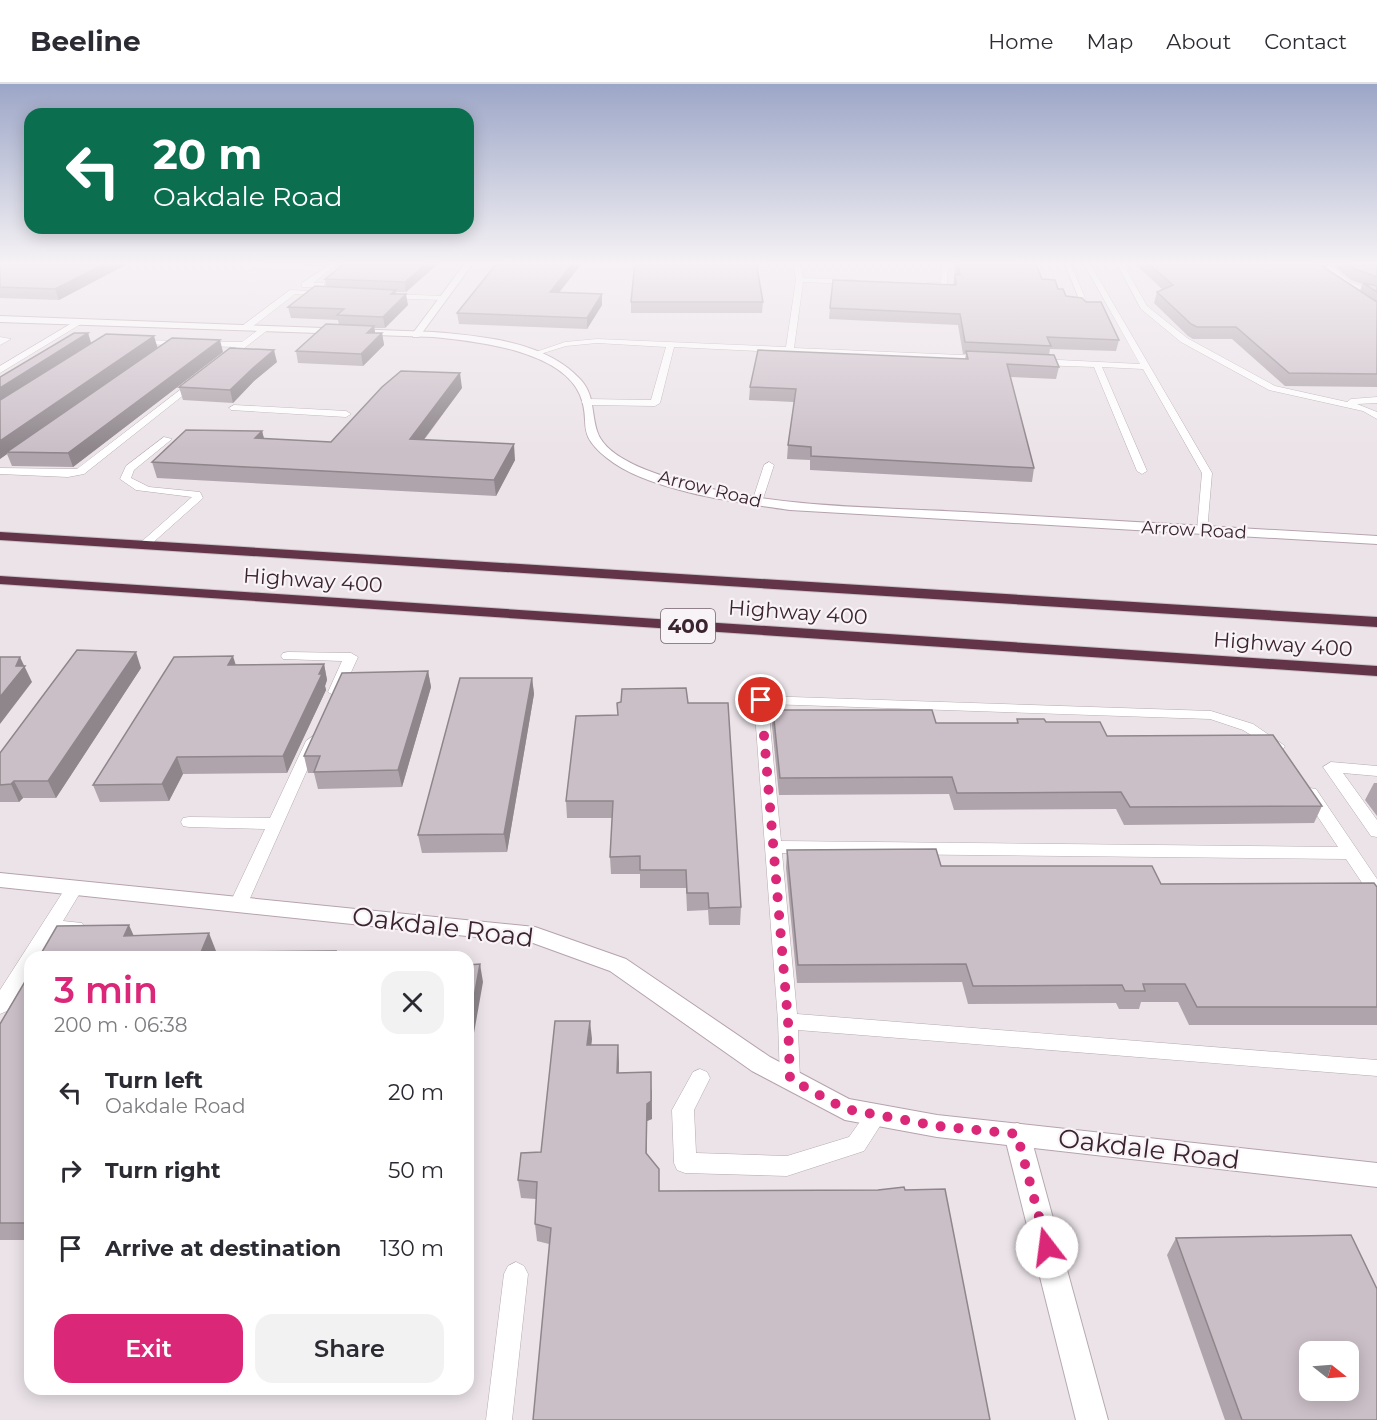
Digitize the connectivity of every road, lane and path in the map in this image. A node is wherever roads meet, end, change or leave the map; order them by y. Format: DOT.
graph roads {
  1 [pos="76,324"];
  2 [pos="145,324"];
  3 [pos="250,324"];
  4 [pos="424,324"];
  5 [pos="794,324"];
  6 [pos="1122,324"];
  7 [pos="1165,324"];
  8 [pos="245,328"];
  9 [pos="265,329"];
  10 [pos="416,335"];
  11 [pos="124,341"];
  12 [pos="176,343"];
  13 [pos="671,344"];
  14 [pos="245,345"];
  15 [pos="790,349"];
  16 [pos="534,354"];
  17 [pos="156,357"];
  18 [pos="991,360"];
  19 [pos="1026,361"];
  20 [pos="0,363"];
  21 [pos="10,364"];
  22 [pos="1097,365"];
  23 [pos="1147,367"];
  24 [pos="214,369"];
  25 [pos="0,370"];
  26 [pos="204,376"];
  27 [pos="1377,400"];
  28 [pos="586,402"];
  29 [pos="1342,403"];
  30 [pos="234,408"];
  31 [pos="346,414"];
  32 [pos="1377,416"];
  33 [pos="167,439"];
  34 [pos="10,460"];
  35 [pos="769,465"];
  36 [pos="0,469"];
  37 [pos="1142,471"];
  38 [pos="757,502"];
  39 [pos="1203,530"];
  40 [pos="0,536"];
  41 [pos="1377,540"];
  42 [pos="144,545"];
  43 [pos="0,580"];
  44 [pos="1377,622"];
  45 [pos="288,656"];
  46 [pos="1377,671"];
  47 [pos="327,709"];
  48 [pos="318,730"];
  49 [pos="1286,757"];
  50 [pos="1377,771"];
  51 [pos="1299,776"];
  52 [pos="189,822"];
  53 [pos="275,824"];
  54 [pos="1377,832"];
  55 [pos="773,847"];
  56 [pos="1350,853"];
  57 [pos="0,880"];
  58 [pos="74,888"];
  59 [pos="1377,892"];
  60 [pos="238,905"];
  61 [pos="50,927"];
  62 [pos="97,928"];
  63 [pos="35,951"];
  64 [pos="24,969"];
  65 [pos="0,1006"];
  66 [pos="788,1021"];
  67 [pos="1377,1068"];
  68 [pos="700,1078"];
  69 [pos="790,1079"];
  70 [pos="876,1115"];
  71 [pos="1017,1134"];
  72 [pos="1377,1175"];
  73 [pos="516,1274"];
  74 [pos="499,1420"];
  75 [pos="1092,1420"];
  1 -- 21 [label="lane"];
  2 -- 8 [label="street, Arrow Road"];
  3 -- 8 [label="lane"];
  4 -- 10 [label="street"];
  5 -- 15 [label="lane"];
  6 -- 23 [label="lane"];
  7 -- 29 [label="lane"];
  8 -- 9 [label="street, Arrow Road"];
  9 -- 10 [label="street, Arrow Road"];
  9 -- 14 [label="lane"];
  10 -- 16 [label="street, Arrow Road"];
  11 -- 12 [label="lane"];
  12 -- 14 [label="lane"];
  12 -- 17 [label="lane"];
  13 -- 15 [label="lane"];
  13 -- 16 [label="lane"];
  13 -- 28 [label="lane"];
  14 -- 24 [label="lane"];
  15 -- 18 [label="lane"];
  16 -- 28 [label="street, Arrow Road"];
  19 -- 22 [label="lane"];
  20 -- 21 [label="lane"];
  21 -- 25 [label="lane"];
  22 -- 23 [label="lane"];
  22 -- 37 [label="lane"];
  23 -- 39 [label="lane"];
  26 -- 36 [label="lane"];
  27 -- 29 [label="lane"];
  28 -- 38 [label="street, Arrow Road"];
  29 -- 32 [label="lane"];
  30 -- 31 [label="lane"];
  33 -- 42 [label="lane"];
  34 -- 36 [label="lane"];
  35 -- 38 [label="lane"];
  38 -- 39 [label="street, Arrow Road"];
  39 -- 41 [label="street, Arrow Road"];
  40 -- 42 [label="highway, Highway 400 / 400"];
  42 -- 44 [label="highway, Highway 400 / 400"];
  43 -- 46 [label="highway, Highway 400 / 400"];
  45 -- 47 [label="lane"];
  48 -- 53 [label="lane"];
  49 -- 55 [label="lane"];
  50 -- 54 [label="lane"];
  51 -- 56 [label="lane"];
  52 -- 53 [label="lane"];
  53 -- 60 [label="lane"];
  55 -- 56 [label="lane"];
  55 -- 66 [label="lane"];
  56 -- 59 [label="lane"];
  57 -- 58 [label="street, Oakdale Road"];
  58 -- 60 [label="street, Oakdale Road"];
  58 -- 61 [label="lane"];
  60 -- 69 [label="street, Oakdale Road"];
  61 -- 62 [label="lane"];
  61 -- 63 [label="lane"];
  64 -- 65 [label="lane"];
  66 -- 67 [label="lane"];
  66 -- 69 [label="lane"];
  68 -- 70 [label="lane"];
  69 -- 70 [label="street, Oakdale Road"];
  70 -- 71 [label="street, Oakdale Road"];
  71 -- 72 [label="street, Oakdale Road"];
  71 -- 75 [label="street"];
  73 -- 74 [label="lane"];
}
